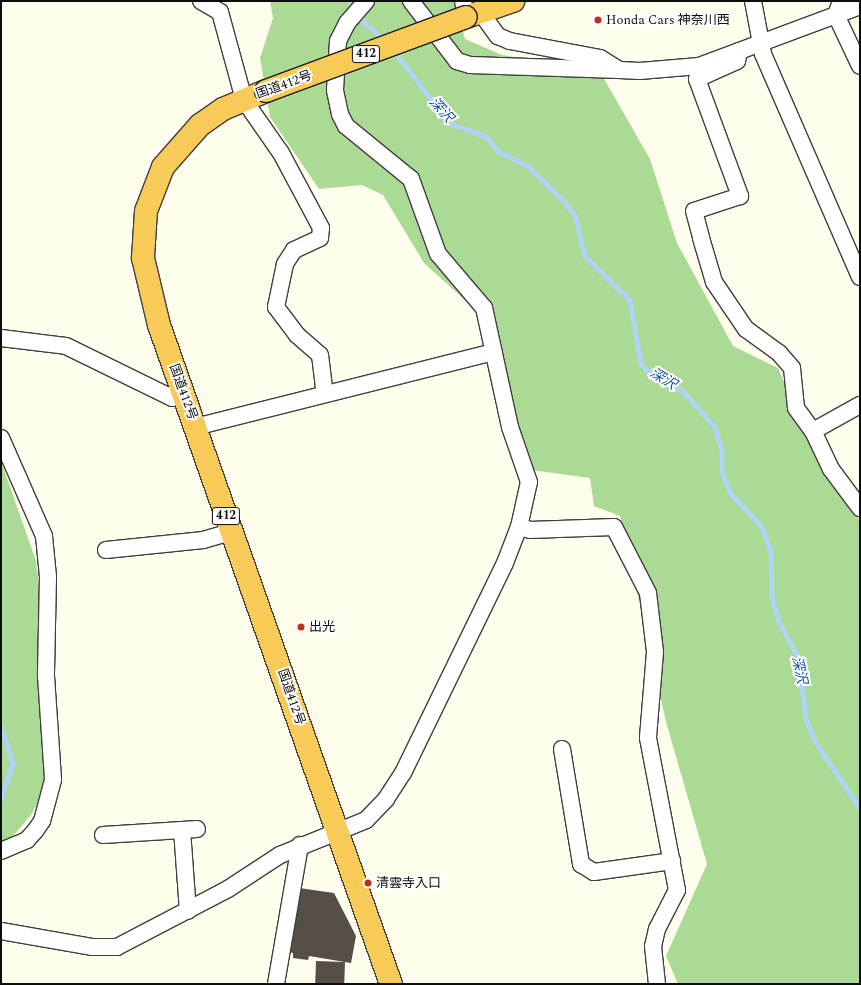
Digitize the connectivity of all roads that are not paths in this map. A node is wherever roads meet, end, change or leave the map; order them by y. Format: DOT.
graph roads {
  1 [pos="201,1"];
  2 [pos="411,1"];
  3 [pos="512,1"];
  4 [pos="753,1"];
  5 [pos="364,4"];
  6 [pos="860,6"];
  7 [pos="838,8"];
  8 [pos="470,10"];
  9 [pos="761,41"];
  10 [pos="739,51"];
  11 [pos="860,66"];
  12 [pos="619,70"];
  13 [pos="244,100"];
  14 [pos="860,277"];
  15 [pos="1,338"];
  16 [pos="494,352"];
  17 [pos="325,393"];
  18 [pos="184,395"];
  19 [pos="860,405"];
  20 [pos="195,427"];
  21 [pos="813,431"];
  22 [pos="1,438"];
  23 [pos="860,508"];
  24 [pos="520,527"];
  25 [pos="231,532"];
  26 [pos="106,550"];
  27 [pos="562,749"];
  28 [pos="338,834"];
  29 [pos="103,835"];
  30 [pos="300,845"];
  31 [pos="1,851"];
  32 [pos="672,861"];
  33 [pos="188,911"];
  34 [pos="1,931"];
  35 [pos="276,984"];
  36 [pos="391,984"];
  37 [pos="657,984"];
  1 -- 13 [label="street"];
  2 -- 12 [label="street"];
  3 -- 8 [label="highway, 国道412号 / 412"];
  4 -- 9 [label="street"];
  5 -- 16 [label="street"];
  6 -- 7 [label="street"];
  7 -- 9 [label="street"];
  7 -- 11 [label="street"];
  8 -- 12 [label="street"];
  8 -- 13 [label="highway, 国道412号 / 412, bridge"];
  9 -- 10 [label="street"];
  9 -- 14 [label="street"];
  10 -- 12 [label="street"];
  10 -- 21 [label="street"];
  13 -- 17 [label="street"];
  13 -- 18 [label="highway, 国道412号 / 412"];
  15 -- 18 [label="street"];
  16 -- 17 [label="street"];
  16 -- 24 [label="street"];
  17 -- 20 [label="street"];
  18 -- 20 [label="highway, 国道412号 / 412"];
  19 -- 21 [label="street"];
  20 -- 25 [label="highway, 国道412号 / 412"];
  21 -- 23 [label="street"];
  22 -- 31 [label="street"];
  24 -- 28 [label="street"];
  24 -- 32 [label="street"];
  25 -- 26 [label="street"];
  25 -- 28 [label="highway, 国道412号 / 412"];
  27 -- 32 [label="street"];
  28 -- 30 [label="street"];
  28 -- 36 [label="highway, 国道412号 / 412"];
  29 -- 33 [label="street"];
  30 -- 33 [label="street"];
  30 -- 35 [label="street"];
  32 -- 37 [label="street"];
  33 -- 34 [label="street"];
}
